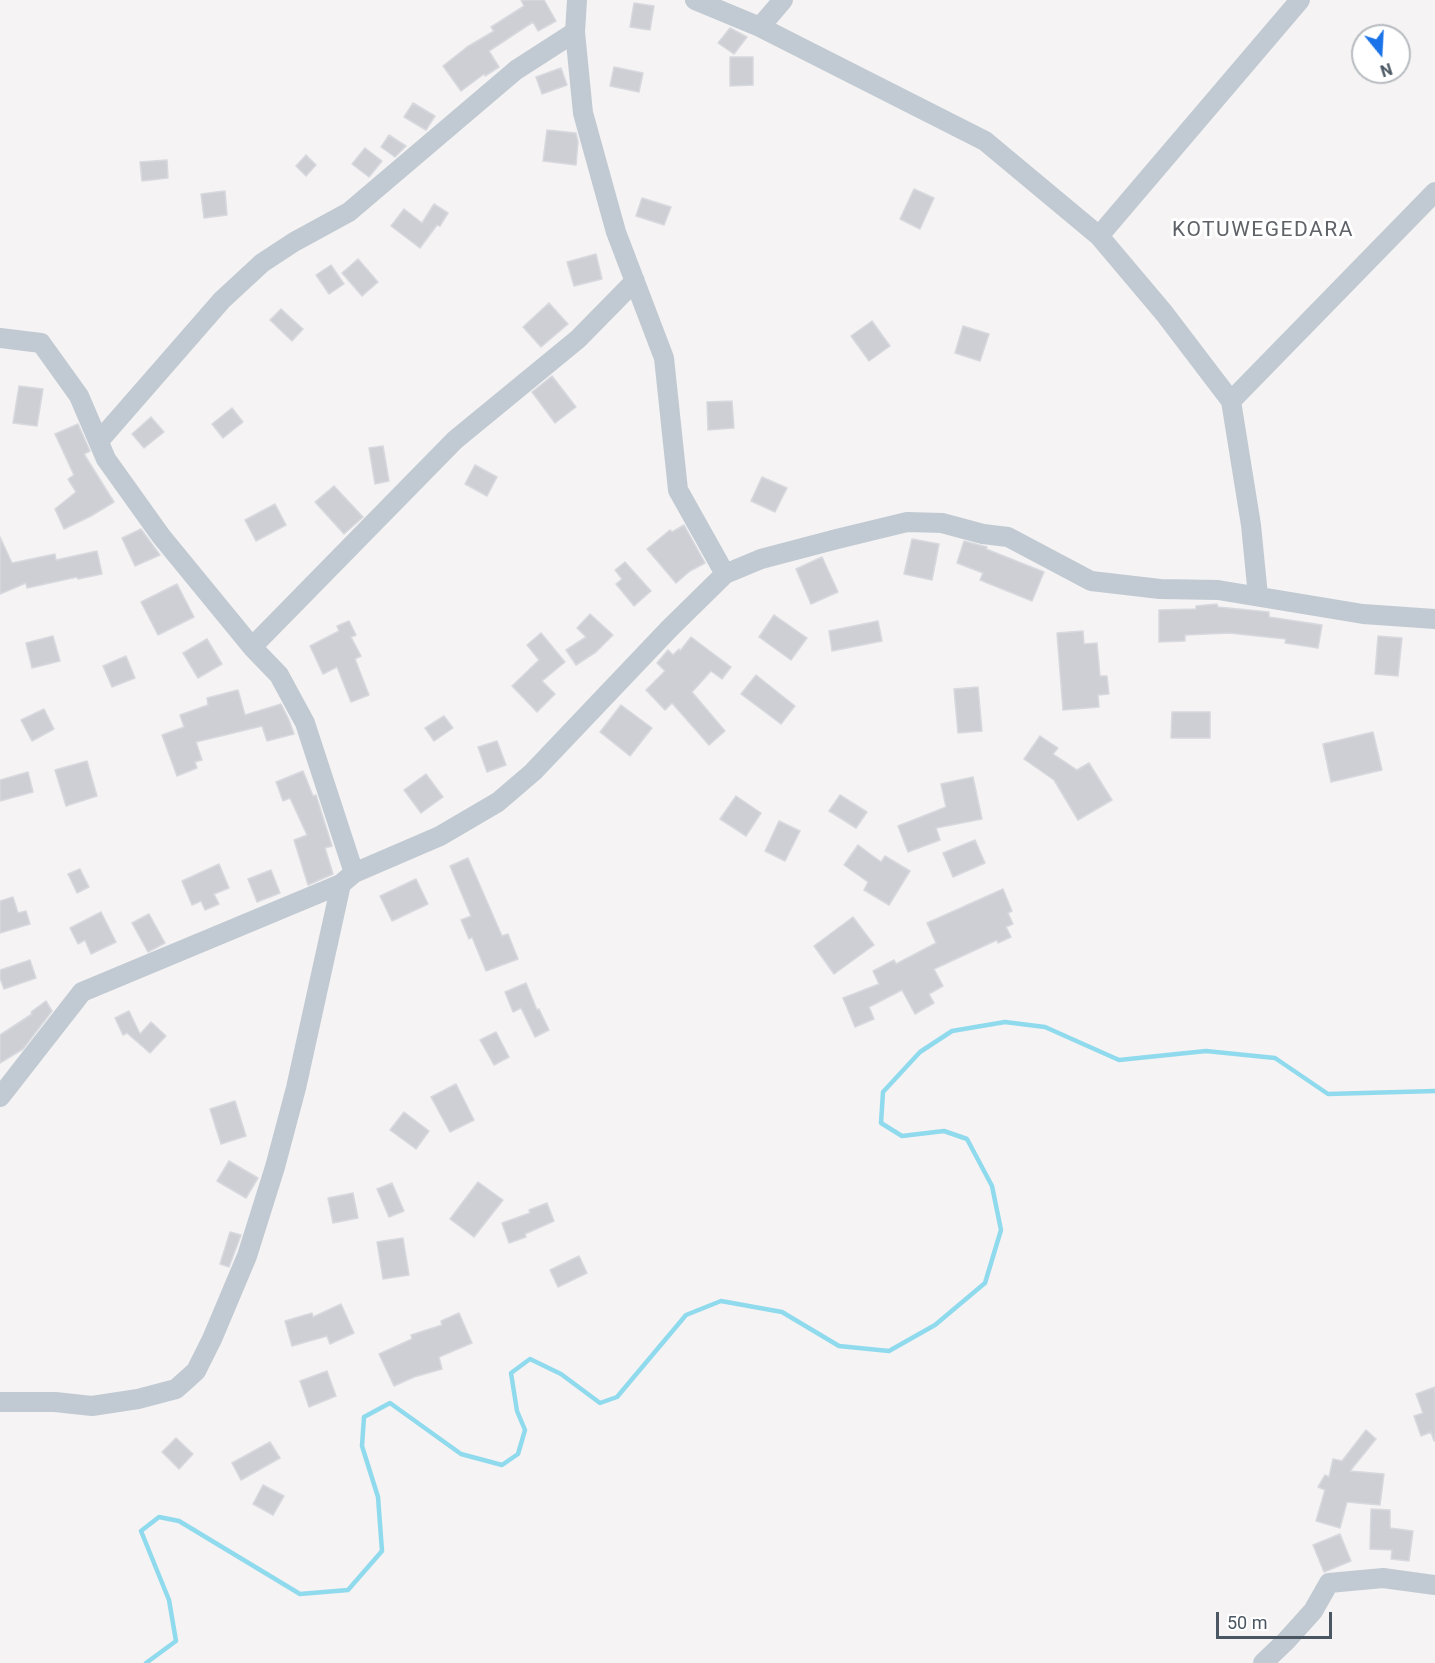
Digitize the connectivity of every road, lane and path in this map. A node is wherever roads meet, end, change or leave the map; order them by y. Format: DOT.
graph roads {
  1 [pos="577,0"];
  2 [pos="695,0"];
  3 [pos="783,0"];
  4 [pos="1300,0"];
  5 [pos="760,27"];
  6 [pos="575,32"];
  7 [pos="1435,192"];
  8 [pos="1099,236"];
  9 [pos="635,281"];
  10 [pos="0,338"];
  11 [pos="1231,401"];
  12 [pos="99,441"];
  13 [pos="725,574"];
  14 [pos="1258,596"];
  15 [pos="1435,619"];
  16 [pos="252,647"];
  17 [pos="348,879"];
  18 [pos="0,1097"];
  19 [pos="0,1402"];
  20 [pos="1435,1586"];
  21 [pos="1263,1663"];
  1 -- 6 [label="street"];
  2 -- 5 [label="street"];
  3 -- 5 [label="street"];
  4 -- 8 [label="street"];
  5 -- 8 [label="street"];
  6 -- 9 [label="street"];
  6 -- 12 [label="street"];
  7 -- 11 [label="street"];
  8 -- 11 [label="street"];
  9 -- 13 [label="street"];
  9 -- 16 [label="street"];
  10 -- 12 [label="street"];
  11 -- 14 [label="street"];
  12 -- 16 [label="street"];
  13 -- 14 [label="street"];
  13 -- 17 [label="street"];
  14 -- 15 [label="street"];
  16 -- 17 [label="street"];
  17 -- 18 [label="street"];
  17 -- 19 [label="street"];
  20 -- 21 [label="street"];
}
